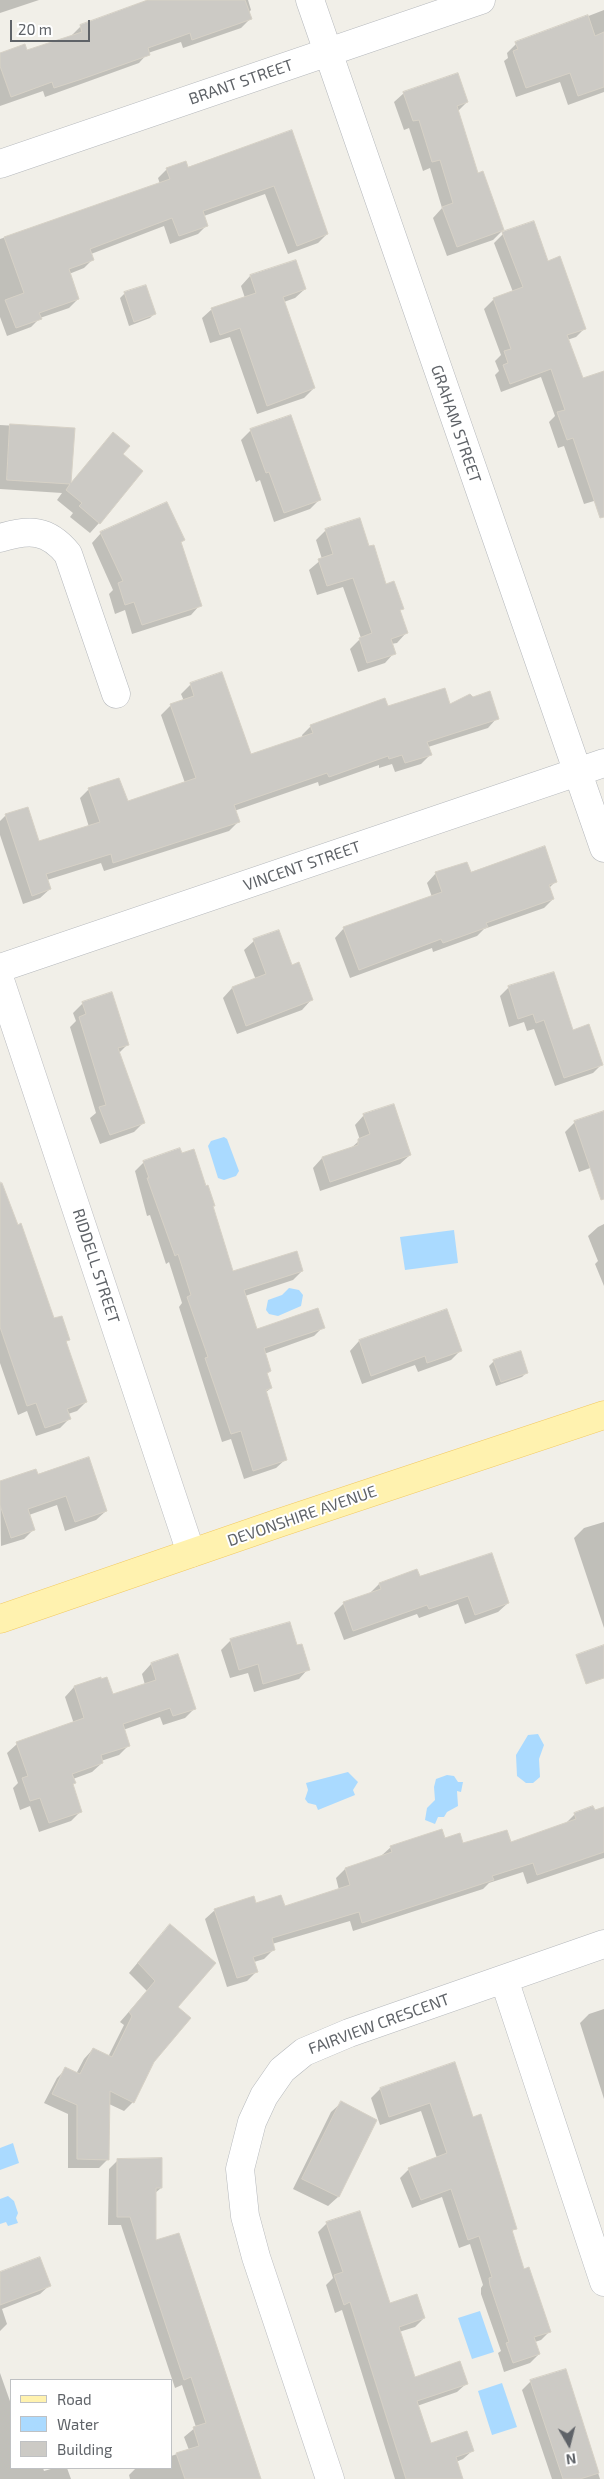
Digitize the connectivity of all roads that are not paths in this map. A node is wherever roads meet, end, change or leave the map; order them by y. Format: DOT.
graph roads {
  1 [pos="310,0"];
  2 [pos="482,0"];
  3 [pos="328,53"];
  4 [pos="0,164"];
  5 [pos="0,538"];
  6 [pos="116,694"];
  7 [pos="604,763"];
  8 [pos="576,773"];
  9 [pos="604,848"];
  10 [pos="0,968"];
  11 [pos="0,980"];
  12 [pos="604,1415"];
  13 [pos="191,1553"];
  14 [pos="0,1619"];
  15 [pos="604,1944"];
  16 [pos="504,1979"];
  17 [pos="604,2282"];
  18 [pos="330,2479"];
  1 -- 3 [label="street, GRAHAM STREET"];
  2 -- 3 [label="street, BRANT STREET"];
  3 -- 4 [label="street, BRANT STREET"];
  3 -- 8 [label="street, GRAHAM STREET"];
  5 -- 6 [label="street"];
  7 -- 8 [label="street, VINCENT STREET"];
  8 -- 9 [label="street, GRAHAM STREET"];
  8 -- 10 [label="street, VINCENT STREET"];
  11 -- 13 [label="street, RIDDELL STREET"];
  12 -- 13 [label="main road, DEVONSHIRE AVENUE"];
  13 -- 14 [label="main road, DEVONSHIRE AVENUE"];
  15 -- 16 [label="street, FAIRVIEW CRESCENT"];
  16 -- 17 [label="street"];
  16 -- 18 [label="street, FAIRVIEW CRESCENT"];
}
